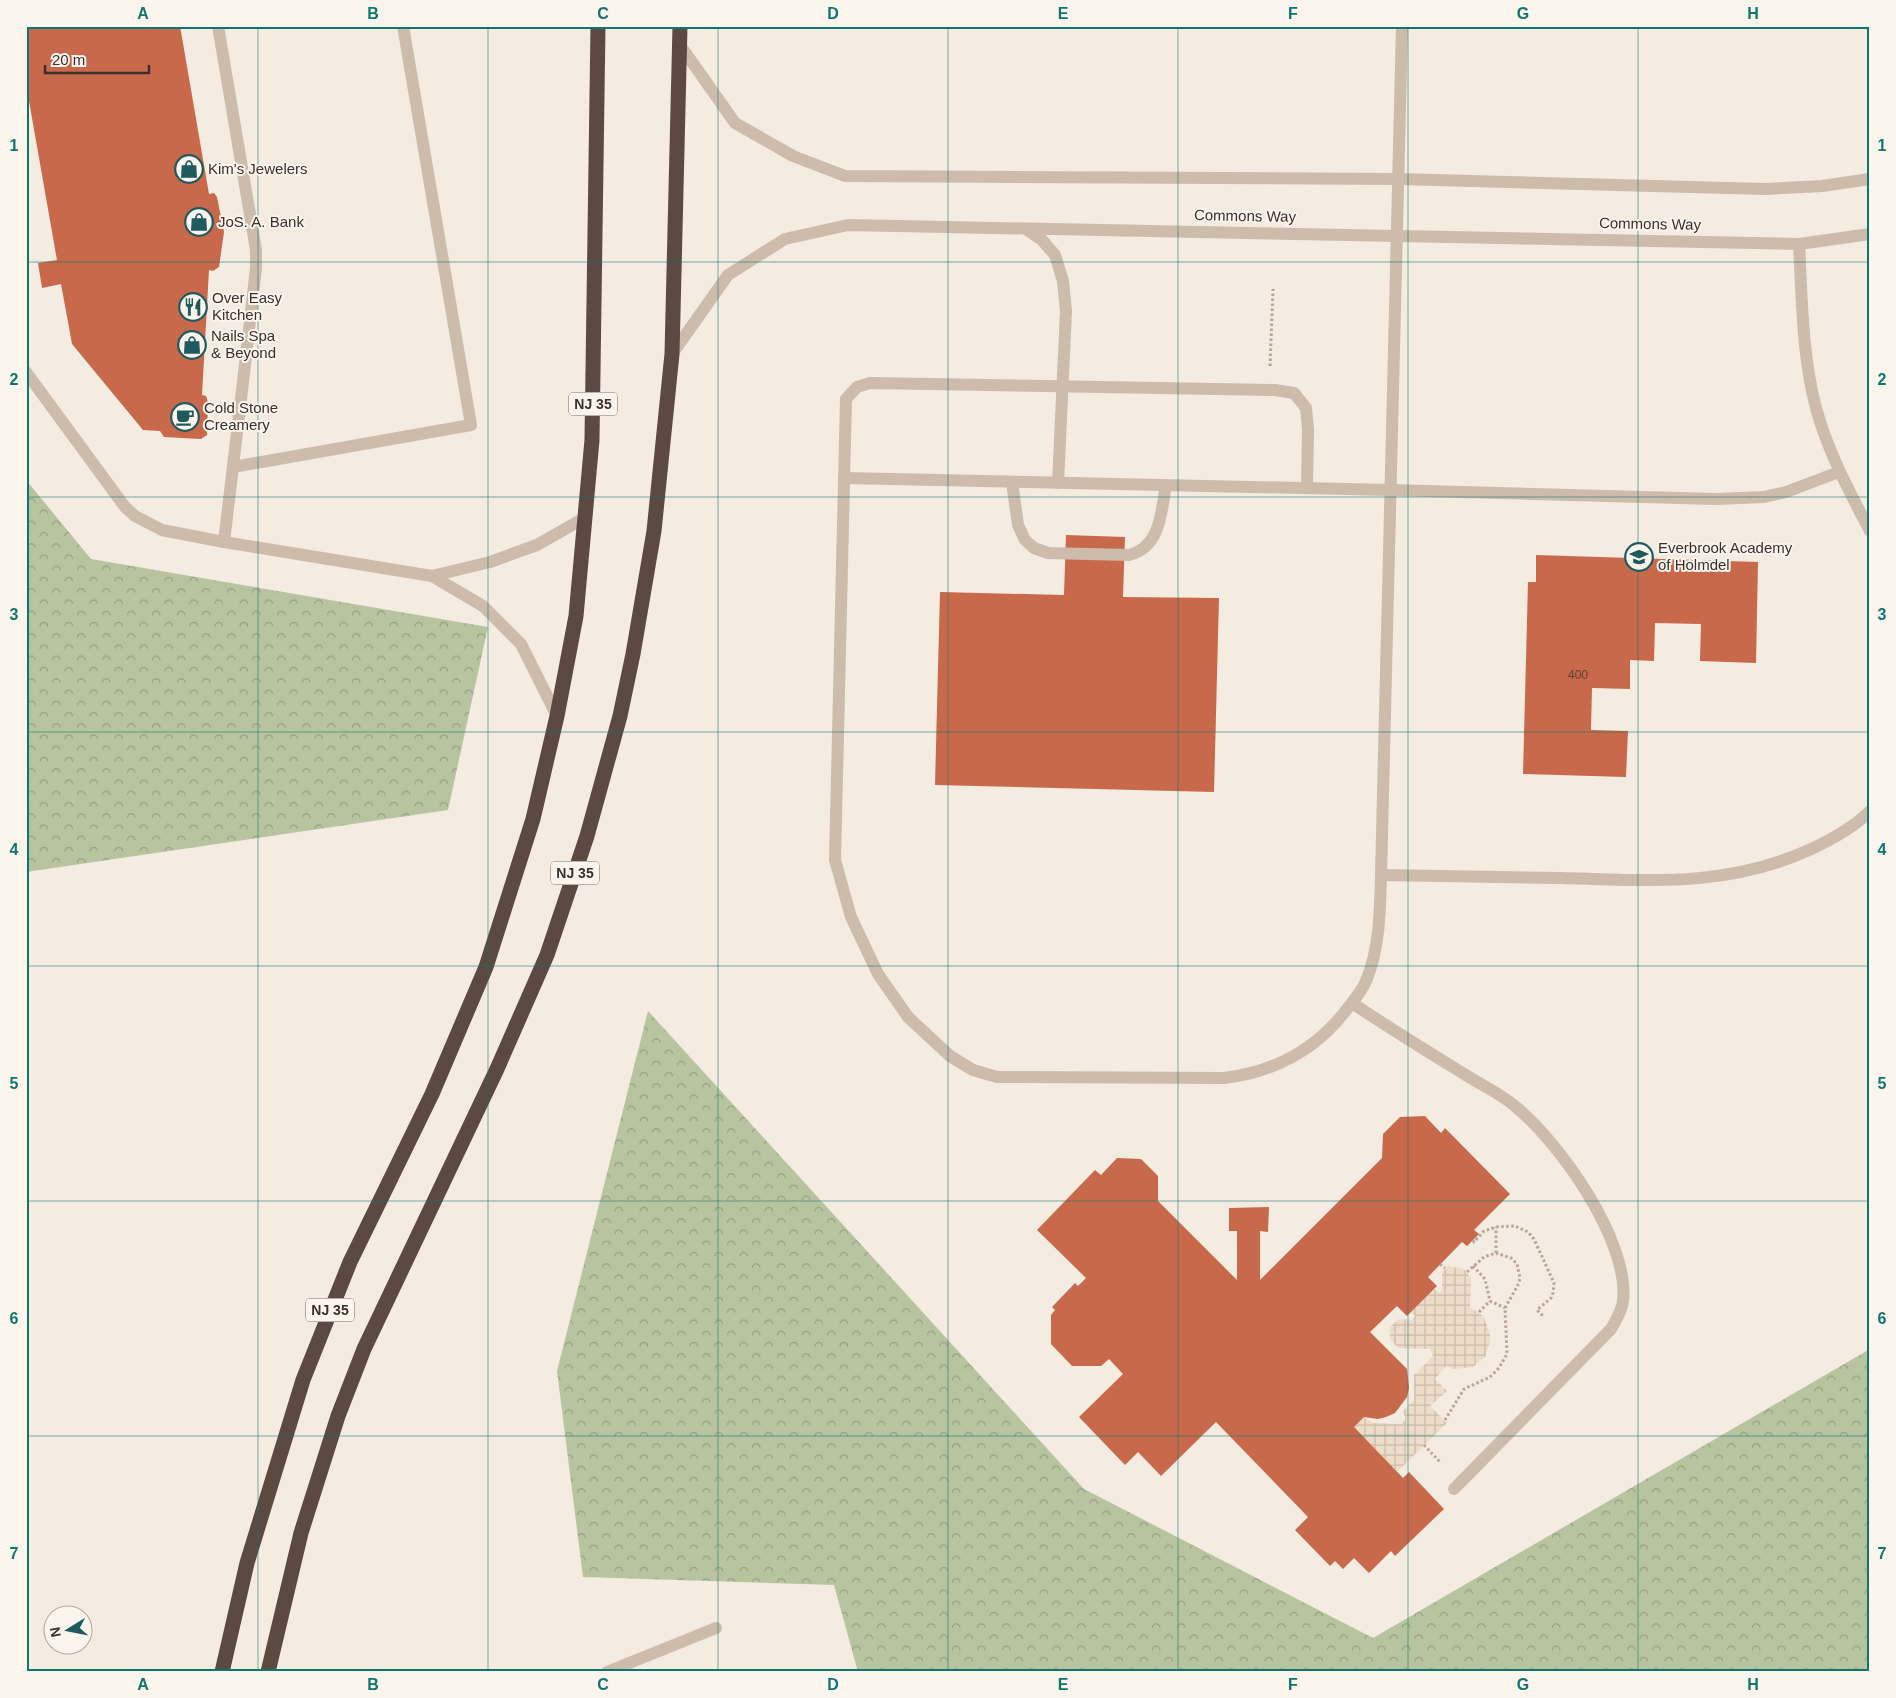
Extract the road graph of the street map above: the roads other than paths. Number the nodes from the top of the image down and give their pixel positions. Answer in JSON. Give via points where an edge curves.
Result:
{"nodes":[{"id":1,"x":218,"y":26,"type":"edge"},
{"id":2,"x":403,"y":26,"type":"edge"},
{"id":3,"x":598,"y":26,"type":"edge"},
{"id":4,"x":680,"y":26,"type":"edge"},
{"id":5,"x":1402,"y":26,"type":"edge"},
{"id":6,"x":680,"y":45,"type":"junction"},
{"id":7,"x":1870,"y":179,"type":"edge"},
{"id":8,"x":1399,"y":180,"type":"junction"},
{"id":9,"x":1026,"y":229,"type":"junction"},
{"id":10,"x":1870,"y":234,"type":"edge"},
{"id":11,"x":1398,"y":235,"type":"junction"},
{"id":12,"x":1800,"y":244,"type":"junction"},
{"id":13,"x":672,"y":354,"type":"junction"},
{"id":14,"x":26,"y":372,"type":"edge"},
{"id":15,"x":1062,"y":388,"type":"junction"},
{"id":16,"x":233,"y":467,"type":"junction"},
{"id":17,"x":1839,"y":472,"type":"junction"},
{"id":18,"x":844,"y":478,"type":"junction"},
{"id":19,"x":1012,"y":482,"type":"junction"},
{"id":20,"x":1058,"y":483,"type":"junction"},
{"id":21,"x":1166,"y":485,"type":"junction"},
{"id":22,"x":1307,"y":488,"type":"junction"},
{"id":23,"x":1391,"y":490,"type":"junction"},
{"id":24,"x":586,"y":518,"type":"junction"},
{"id":25,"x":1870,"y":531,"type":"edge"},
{"id":26,"x":224,"y":542,"type":"junction"},
{"id":27,"x":432,"y":576,"type":"junction"},
{"id":28,"x":557,"y":716,"type":"junction"},
{"id":29,"x":1870,"y":811,"type":"edge"},
{"id":30,"x":1381,"y":875,"type":"junction"},
{"id":31,"x":1352,"y":1003,"type":"junction"},
{"id":32,"x":1454,"y":1489,"type":"dead end"},
{"id":33,"x":716,"y":1628,"type":"dead end"},
{"id":34,"x":222,"y":1672,"type":"edge"},
{"id":35,"x":268,"y":1672,"type":"edge"},
{"id":36,"x":607,"y":1672,"type":"edge"}],
"edges":[{"from":1,"to":16,"type":"street","via":[[256,250]]},
{"from":2,"to":16,"type":"street","via":[[471,425]]},
{"from":3,"to":24,"type":"highway","number":"NJ 35","via":[[592,440]]},
{"from":4,"to":6,"type":"highway","number":"NJ 35"},
{"from":5,"to":8,"type":"street"},
{"from":6,"to":8,"type":"street","via":[[735,123],[793,156],[844,176]]},
{"from":6,"to":13,"type":"highway","number":"NJ 35"},
{"from":7,"to":8,"type":"street","via":[[1765,189]]},
{"from":8,"to":11,"type":"street"},
{"from":9,"to":11,"type":"street","name":"Commons Way"},
{"from":9,"to":13,"type":"street","name":"Commons Way","via":[[848,225],[785,239],[728,275]]},
{"from":9,"to":15,"type":"street","via":[[1055,255],[1063,281],[1066,311]]},
{"from":10,"to":12,"type":"street","name":"Commons Way"},
{"from":11,"to":12,"type":"street","name":"Commons Way"},
{"from":11,"to":23,"type":"street"},
{"from":12,"to":17,"type":"street","via":[[1809,373],[1816,408]]},
{"from":13,"to":35,"type":"highway","number":"NJ 35","via":[[654,531],[633,654],[620,716],[587,836],[547,955],[505,1052],[364,1349],[338,1416],[301,1533]]},
{"from":14,"to":26,"type":"street","via":[[125,507],[135,516],[162,530]]},
{"from":15,"to":18,"type":"street","via":[[870,383],[857,387],[846,399]]},
{"from":15,"to":20,"type":"street"},
{"from":15,"to":22,"type":"street","via":[[1275,390],[1294,393],[1306,408]]},
{"from":16,"to":26,"type":"street"},
{"from":17,"to":23,"type":"street","via":[[1786,492],[1741,499]]},
{"from":17,"to":25,"type":"street"},
{"from":18,"to":19,"type":"street"},
{"from":18,"to":31,"type":"street","via":[[835,860],[855,925],[878,974],[908,1017],[950,1056],[973,1070],[997,1077],[1224,1078],[1264,1070],[1300,1053],[1322,1037]]},
{"from":19,"to":20,"type":"street"},
{"from":19,"to":21,"type":"street","via":[[1018,524],[1025,540],[1034,548],[1048,553],[1129,555],[1148,546],[1154,537]]},
{"from":20,"to":21,"type":"street"},
{"from":21,"to":22,"type":"street"},
{"from":22,"to":23,"type":"street"},
{"from":23,"to":30,"type":"street"},
{"from":24,"to":27,"type":"street","via":[[537,545],[490,562]]},
{"from":24,"to":28,"type":"highway","number":"NJ 35","via":[[576,616]]},
{"from":26,"to":27,"type":"street"},
{"from":27,"to":28,"type":"street","via":[[483,606],[521,644]]},
{"from":28,"to":34,"type":"highway","number":"NJ 35","via":[[533,819],[486,967],[432,1094],[350,1262],[303,1380],[247,1563]]},
{"from":29,"to":30,"type":"street","via":[[1842,832],[1804,852],[1774,864],[1706,879]]},
{"from":30,"to":31,"type":"street","via":[[1380,915],[1373,960],[1366,981]]},
{"from":31,"to":32,"type":"street","via":[[1515,1106],[1572,1171],[1608,1233],[1620,1264],[1623,1302],[1611,1329]]},
{"from":33,"to":36,"type":"street"}]}
